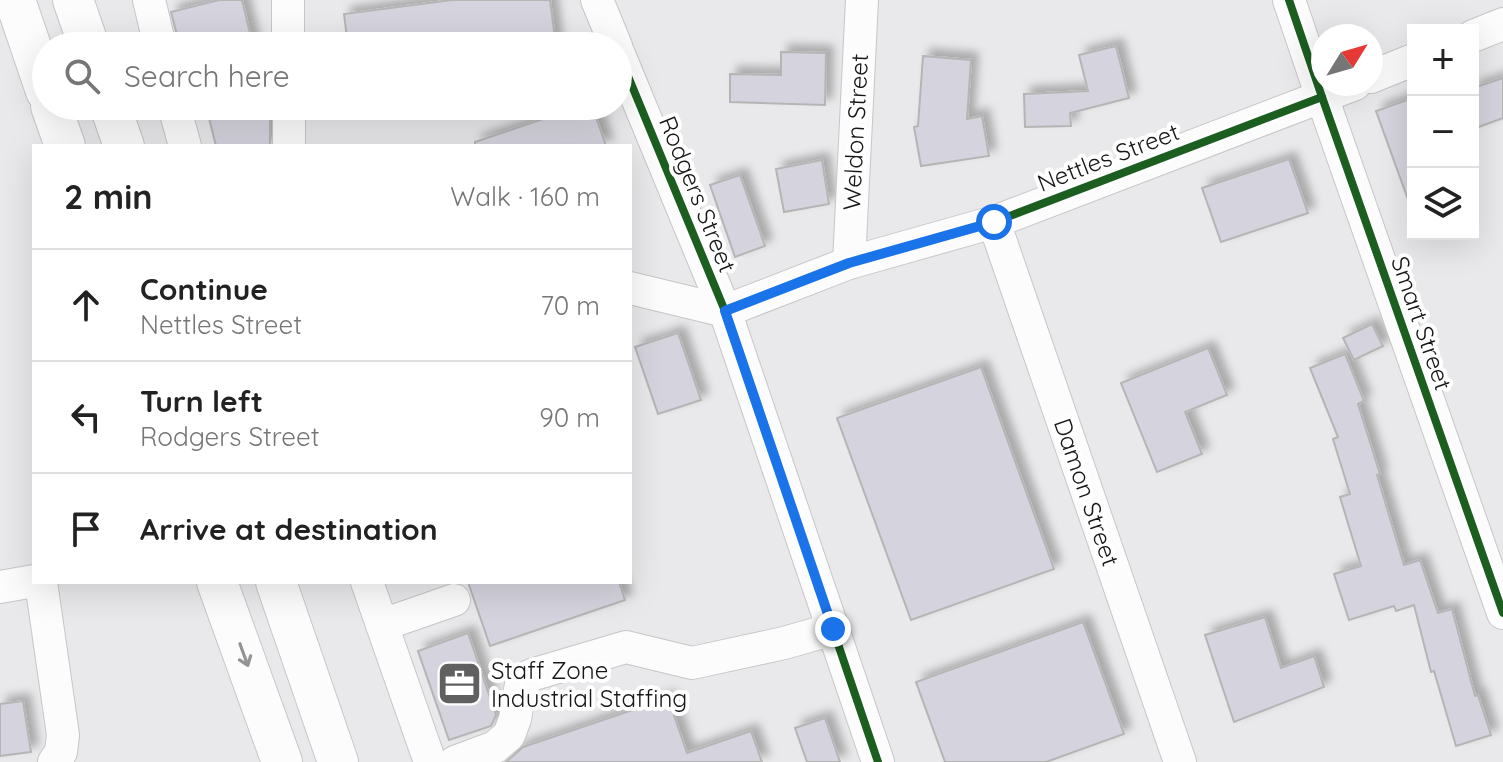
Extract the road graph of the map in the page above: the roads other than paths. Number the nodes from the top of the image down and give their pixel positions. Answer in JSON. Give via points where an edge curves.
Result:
{"nodes":[{"id":1,"x":73,"y":0,"type":"edge"},
{"id":2,"x":149,"y":0,"type":"edge"},
{"id":3,"x":288,"y":0,"type":"edge"},
{"id":4,"x":597,"y":0,"type":"edge"},
{"id":5,"x":862,"y":0,"type":"edge"},
{"id":6,"x":1289,"y":0,"type":"edge"},
{"id":7,"x":11,"y":9,"type":"edge"},
{"id":8,"x":1503,"y":24,"type":"edge"},
{"id":9,"x":84,"y":32,"type":"edge"},
{"id":10,"x":157,"y":32,"type":"edge"},
{"id":11,"x":288,"y":32,"type":"edge"},
{"id":12,"x":610,"y":32,"type":"edge"},
{"id":13,"x":1479,"y":34,"type":"edge"},
{"id":14,"x":32,"y":58,"type":"edge"},
{"id":15,"x":1407,"y":62,"type":"edge"},
{"id":16,"x":1383,"y":72,"type":"edge"},
{"id":17,"x":632,"y":86,"type":"edge"},
{"id":18,"x":1322,"y":97,"type":"junction"},
{"id":19,"x":56,"y":120,"type":"edge"},
{"id":20,"x":178,"y":120,"type":"edge"},
{"id":21,"x":289,"y":120,"type":"edge"},
{"id":22,"x":64,"y":144,"type":"edge"},
{"id":23,"x":184,"y":144,"type":"edge"},
{"id":24,"x":289,"y":144,"type":"edge"},
{"id":25,"x":994,"y":222,"type":"junction"},
{"id":26,"x":849,"y":263,"type":"junction"},
{"id":27,"x":632,"y":288,"type":"edge"},
{"id":28,"x":725,"y":311,"type":"junction"},
{"id":29,"x":32,"y":581,"type":"edge"},
{"id":30,"x":41,"y":584,"type":"edge"},
{"id":31,"x":218,"y":584,"type":"edge"},
{"id":32,"x":277,"y":584,"type":"edge"},
{"id":33,"x":368,"y":584,"type":"edge"},
{"id":34,"x":0,"y":587,"type":"edge"},
{"id":35,"x":454,"y":600,"type":"dead end"},
{"id":36,"x":1503,"y":613,"type":"edge"},
{"id":37,"x":382,"y":625,"type":"junction"},
{"id":38,"x":833,"y":629,"type":"junction"},
{"id":39,"x":54,"y":762,"type":"edge"},
{"id":40,"x":282,"y":762,"type":"edge"},
{"id":41,"x":338,"y":762,"type":"edge"},
{"id":42,"x":430,"y":762,"type":"edge"},
{"id":43,"x":455,"y":762,"type":"edge"},
{"id":44,"x":878,"y":762,"type":"edge"},
{"id":45,"x":1180,"y":762,"type":"edge"}],
"edges":[{"from":1,"to":9,"type":"main road"},
{"from":2,"to":10,"type":"street"},
{"from":3,"to":11,"type":"street"},
{"from":4,"to":12,"type":"street"},
{"from":5,"to":26,"type":"street","name":"Weldon Street"},
{"from":6,"to":18,"type":"street","name":"Smart Street"},
{"from":7,"to":14,"type":"main road"},
{"from":8,"to":13,"type":"street"},
{"from":15,"to":16,"type":"street"},
{"from":17,"to":28,"type":"street","name":"Rodgers Street"},
{"from":18,"to":25,"type":"street","name":"Nettles Street"},
{"from":18,"to":36,"type":"street","name":"Smart Street"},
{"from":19,"to":22,"type":"main road"},
{"from":20,"to":23,"type":"street"},
{"from":21,"to":24,"type":"street"},
{"from":25,"to":26,"type":"street","name":"Nettles Street"},
{"from":25,"to":45,"type":"street","name":"Damon Street"},
{"from":26,"to":28,"type":"street","name":"Nettles Street"},
{"from":27,"to":28,"type":"street"},
{"from":28,"to":38,"type":"street","name":"Rodgers Street"},
{"from":29,"to":34,"type":"street"},
{"from":30,"to":39,"type":"street","via":[[63,735]]},
{"from":31,"to":40,"type":"main road","one_way":true},
{"from":32,"to":41,"type":"main road"},
{"from":33,"to":37,"type":"street"},
{"from":35,"to":37,"type":"street"},
{"from":37,"to":42,"type":"street"},
{"from":38,"to":43,"type":"street","via":[[692,663],[626,647],[531,675],[521,684],[509,735],[495,747]]},
{"from":38,"to":44,"type":"street","name":"Rodgers Street"}]}
